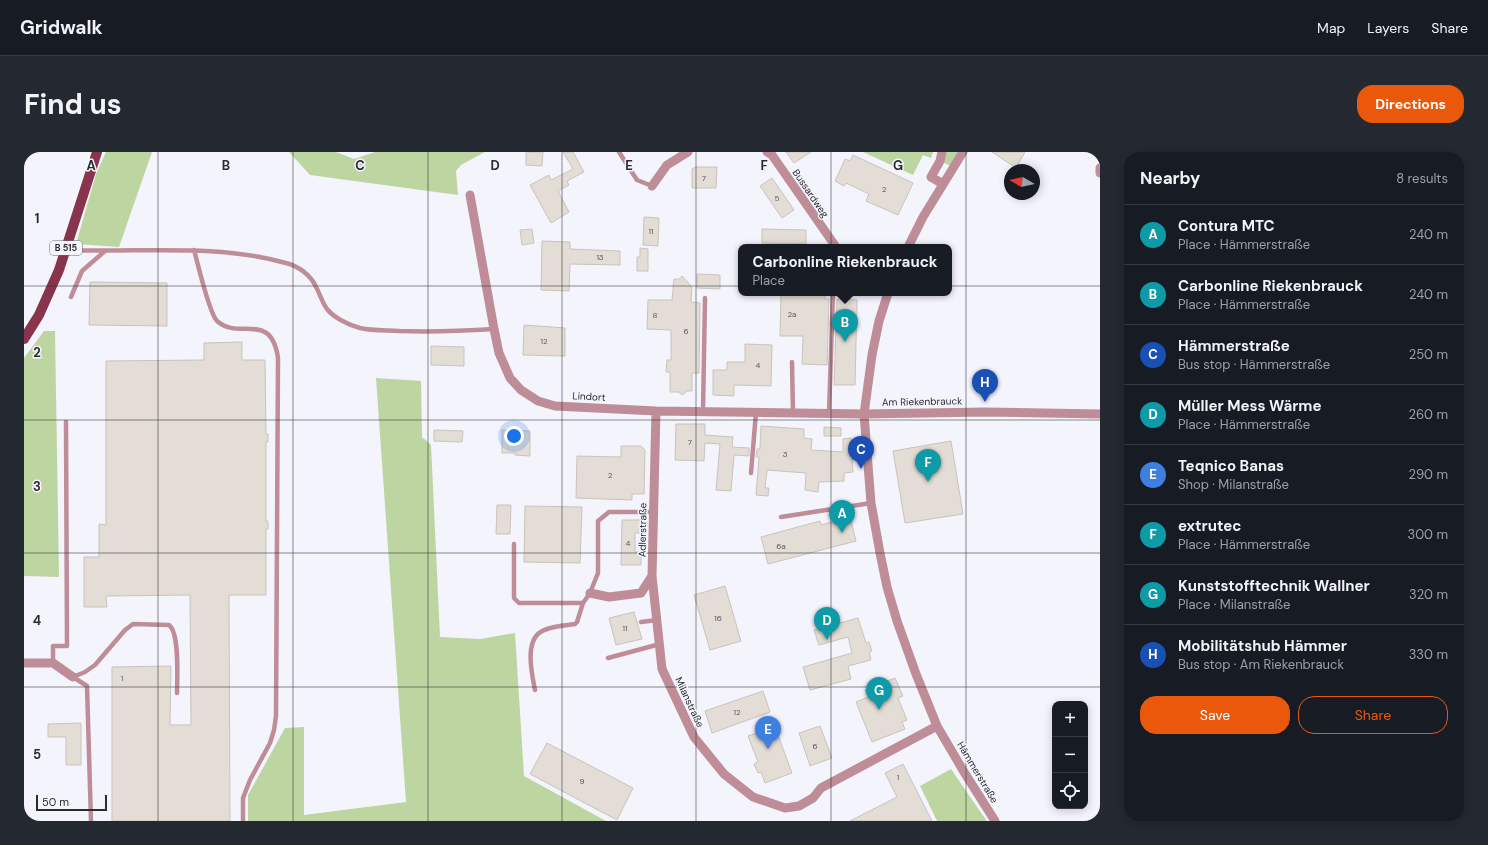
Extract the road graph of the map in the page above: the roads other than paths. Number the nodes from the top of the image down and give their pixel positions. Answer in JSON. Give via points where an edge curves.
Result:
{"nodes":[{"id":1,"x":96,"y":152,"type":"edge"},
{"id":2,"x":619,"y":152,"type":"edge"},
{"id":3,"x":688,"y":152,"type":"edge"},
{"id":4,"x":767,"y":152,"type":"edge"},
{"id":5,"x":942,"y":152,"type":"edge"},
{"id":6,"x":963,"y":152,"type":"edge"},
{"id":7,"x":1100,"y":168,"type":"edge"},
{"id":8,"x":1100,"y":173,"type":"edge"},
{"id":9,"x":943,"y":184,"type":"junction"},
{"id":10,"x":652,"y":186,"type":"joint"},
{"id":11,"x":470,"y":195,"type":"dead end"},
{"id":12,"x":834,"y":244,"type":"edge"},
{"id":13,"x":910,"y":244,"type":"edge"},
{"id":14,"x":65,"y":250,"type":"junction"},
{"id":15,"x":194,"y":250,"type":"junction"},
{"id":16,"x":105,"y":251,"type":"junction"},
{"id":17,"x":833,"y":296,"type":"edge"},
{"id":18,"x":886,"y":296,"type":"edge"},
{"id":19,"x":71,"y":297,"type":"dead end"},
{"id":20,"x":705,"y":298,"type":"dead end"},
{"id":21,"x":494,"y":329,"type":"junction"},
{"id":22,"x":24,"y":339,"type":"edge"},
{"id":23,"x":792,"y":362,"type":"dead end"},
{"id":24,"x":656,"y":411,"type":"junction"},
{"id":25,"x":703,"y":411,"type":"junction"},
{"id":26,"x":756,"y":412,"type":"junction"},
{"id":27,"x":793,"y":413,"type":"junction"},
{"id":28,"x":828,"y":413,"type":"junction"},
{"id":29,"x":864,"y":414,"type":"junction"},
{"id":30,"x":1100,"y":414,"type":"edge"},
{"id":31,"x":66,"y":422,"type":"dead end"},
{"id":32,"x":751,"y":473,"type":"dead end"},
{"id":33,"x":870,"y":503,"type":"junction"},
{"id":34,"x":654,"y":512,"type":"junction"},
{"id":35,"x":781,"y":517,"type":"dead end"},
{"id":36,"x":514,"y":544,"type":"dead end"},
{"id":37,"x":652,"y":576,"type":"junction"},
{"id":38,"x":590,"y":593,"type":"junction"},
{"id":39,"x":583,"y":603,"type":"junction"},
{"id":40,"x":657,"y":620,"type":"junction"},
{"id":41,"x":642,"y":622,"type":"dead end"},
{"id":42,"x":660,"y":644,"type":"junction"},
{"id":43,"x":608,"y":658,"type":"dead end"},
{"id":44,"x":24,"y":663,"type":"edge"},
{"id":45,"x":53,"y":663,"type":"junction"},
{"id":46,"x":73,"y":677,"type":"junction"},
{"id":47,"x":534,"y":690,"type":"dead end"},
{"id":48,"x":177,"y":693,"type":"dead end"},
{"id":49,"x":937,"y":726,"type":"junction"},
{"id":50,"x":91,"y":821,"type":"edge"},
{"id":51,"x":243,"y":821,"type":"edge"},
{"id":52,"x":996,"y":821,"type":"edge"}],
"edges":[{"from":1,"to":14,"type":"main road","number":"B 515"},
{"from":2,"to":10,"type":"lane","via":[[637,180]]},
{"from":3,"to":10,"type":"street","via":[[667,165]]},
{"from":4,"to":12,"type":"street","name":"Bussardweg","via":[[772,155]]},
{"from":5,"to":9,"type":"street","via":[[931,177]]},
{"from":6,"to":9,"type":"street"},
{"from":7,"to":8,"type":"street"},
{"from":9,"to":13,"type":"street"},
{"from":11,"to":21,"type":"street","name":"Lindort"},
{"from":14,"to":16,"type":"lane"},
{"from":14,"to":22,"type":"main road","number":"B 515","via":[[39,315]]},
{"from":15,"to":16,"type":"lane"},
{"from":15,"to":21,"type":"lane","via":[[246,255],[288,263],[301,269],[316,286],[327,309],[343,321],[359,327],[371,330],[434,332]]},
{"from":15,"to":51,"type":"lane","via":[[209,303],[217,320],[234,328],[264,331],[276,344],[278,358],[276,716],[270,743],[243,798]]},
{"from":16,"to":19,"type":"lane","via":[[82,271]]},
{"from":17,"to":28,"type":"lane"},
{"from":18,"to":29,"type":"street","name":"Hämmerstraße","via":[[872,355]]},
{"from":20,"to":25,"type":"lane"},
{"from":21,"to":24,"type":"street","name":"Lindort","via":[[499,353],[510,378],[521,390],[538,401],[555,406]]},
{"from":23,"to":27,"type":"lane"},
{"from":24,"to":25,"type":"street","name":"Lindort"},
{"from":24,"to":34,"type":"street","name":"Adlerstraße"},
{"from":25,"to":26,"type":"street","name":"Lindort"},
{"from":26,"to":27,"type":"street","name":"Lindort"},
{"from":26,"to":32,"type":"lane"},
{"from":27,"to":28,"type":"street","name":"Lindort"},
{"from":28,"to":29,"type":"street","name":"Lindort"},
{"from":29,"to":30,"type":"street","name":"Am Riekenbrauck"},
{"from":29,"to":33,"type":"street","name":"Hämmerstraße"},
{"from":31,"to":45,"type":"lane","via":[[67,646],[53,646]]},
{"from":33,"to":35,"type":"lane"},
{"from":33,"to":49,"type":"street","name":"Hämmerstraße","via":[[887,587],[897,622]]},
{"from":34,"to":37,"type":"street","name":"Adlerstraße"},
{"from":34,"to":38,"type":"lane","via":[[609,512],[598,522],[598,573]]},
{"from":36,"to":39,"type":"lane","via":[[514,598],[519,603]]},
{"from":37,"to":38,"type":"street","via":[[641,593],[609,597]]},
{"from":37,"to":40,"type":"street","name":"Milanstraße"},
{"from":38,"to":39,"type":"lane"},
{"from":39,"to":47,"type":"lane","via":[[575,624],[548,629],[535,638],[530,658]]},
{"from":40,"to":41,"type":"lane"},
{"from":40,"to":42,"type":"street","name":"Milanstraße"},
{"from":42,"to":43,"type":"lane"},
{"from":42,"to":49,"type":"street","name":"Milanstraße","via":[[662,669],[694,737],[724,774],[753,797],[785,808],[799,806],[813,798],[821,788]]},
{"from":44,"to":45,"type":"street"},
{"from":45,"to":46,"type":"street"},
{"from":46,"to":48,"type":"lane","via":[[95,665],[133,624],[169,625],[173,628],[176,640]]},
{"from":46,"to":50,"type":"lane","via":[[87,686]]},
{"from":49,"to":52,"type":"street","name":"Hämmerstraße"}]}
